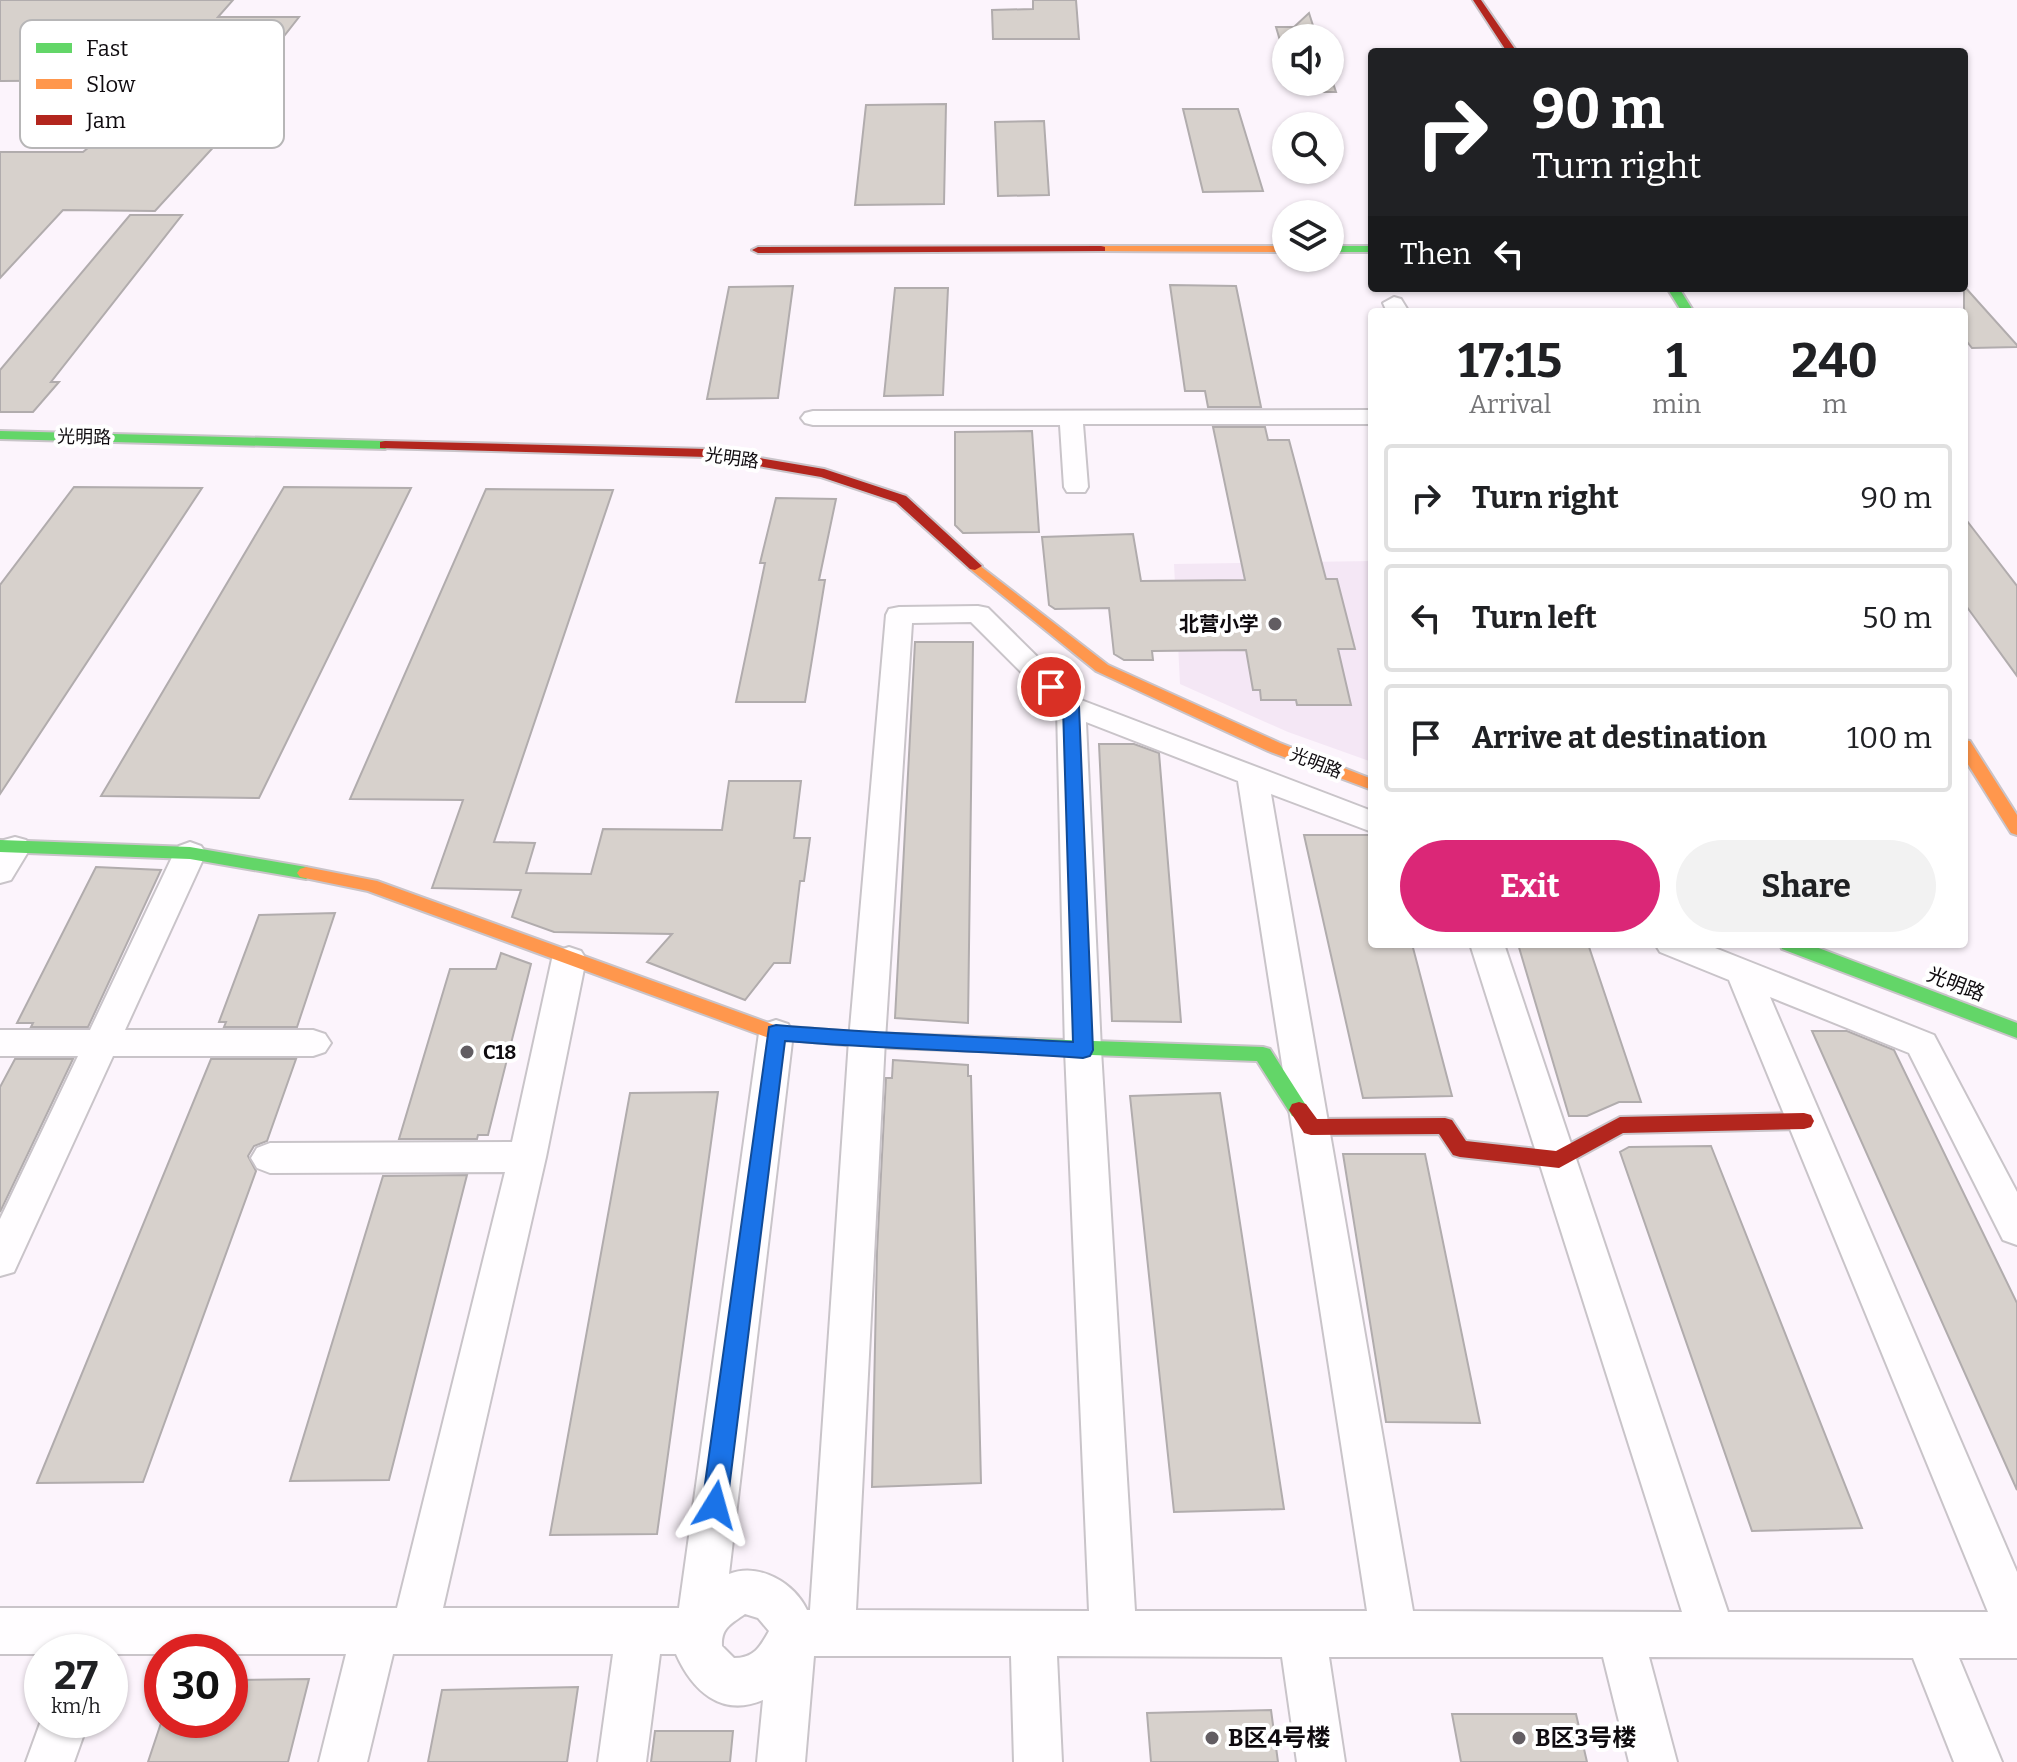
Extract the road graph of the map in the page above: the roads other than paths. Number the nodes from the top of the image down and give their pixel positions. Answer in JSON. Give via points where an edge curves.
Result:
{"nodes":[{"id":1,"x":1477,"y":0,"type":"edge"},
{"id":2,"x":1509,"y":48,"type":"edge"},
{"id":3,"x":1272,"y":249,"type":"edge"},
{"id":4,"x":1344,"y":249,"type":"edge"},
{"id":5,"x":1368,"y":249,"type":"edge"},
{"id":6,"x":758,"y":250,"type":"dead end"},
{"id":7,"x":1368,"y":417,"type":"edge"},
{"id":8,"x":813,"y":418,"type":"dead end"},
{"id":9,"x":1071,"y":418,"type":"junction"},
{"id":10,"x":0,"y":435,"type":"edge"},
{"id":11,"x":1076,"y":487,"type":"dead end"},
{"id":12,"x":1071,"y":706,"type":"junction"},
{"id":13,"x":1968,"y":751,"type":"edge"},
{"id":14,"x":1253,"y":778,"type":"junction"},
{"id":15,"x":1368,"y":783,"type":"edge"},
{"id":16,"x":1368,"y":821,"type":"edge"},
{"id":17,"x":2017,"y":829,"type":"edge"},
{"id":18,"x":190,"y":853,"type":"junction"},
{"id":19,"x":5,"y":855,"type":"edge"},
{"id":20,"x":1488,"y":948,"type":"edge"},
{"id":21,"x":1681,"y":948,"type":"edge"},
{"id":22,"x":1799,"y":948,"type":"edge"},
{"id":23,"x":569,"y":959,"type":"junction"},
{"id":24,"x":1743,"y":974,"type":"junction"},
{"id":25,"x":2017,"y":1031,"type":"edge"},
{"id":26,"x":776,"y":1033,"type":"junction"},
{"id":27,"x":867,"y":1040,"type":"junction"},
{"id":28,"x":0,"y":1043,"type":"edge"},
{"id":29,"x":101,"y":1043,"type":"junction"},
{"id":30,"x":313,"y":1043,"type":"dead end"},
{"id":31,"x":1083,"y":1050,"type":"junction"},
{"id":32,"x":1804,"y":1121,"type":"junction"},
{"id":33,"x":1311,"y":1127,"type":"junction"},
{"id":34,"x":527,"y":1157,"type":"junction"},
{"id":35,"x":270,"y":1158,"type":"dead end"},
{"id":36,"x":1559,"y":1160,"type":"junction"},
{"id":37,"x":2017,"y":1229,"type":"edge"},
{"id":38,"x":0,"y":1260,"type":"edge"},
{"id":39,"x":2017,"y":1626,"type":"edge"},
{"id":40,"x":640,"y":1630,"type":"junction"},
{"id":41,"x":0,"y":1631,"type":"edge"},
{"id":42,"x":699,"y":1631,"type":"junction"},
{"id":43,"x":394,"y":1632,"type":"junction"},
{"id":44,"x":813,"y":1633,"type":"junction"},
{"id":45,"x":1033,"y":1633,"type":"junction"},
{"id":46,"x":1113,"y":1633,"type":"junction"},
{"id":47,"x":25,"y":1634,"type":"edge"},
{"id":48,"x":1302,"y":1634,"type":"junction"},
{"id":49,"x":1394,"y":1634,"type":"junction"},
{"id":50,"x":1620,"y":1634,"type":"junction"},
{"id":51,"x":1712,"y":1634,"type":"junction"},
{"id":52,"x":1927,"y":1635,"type":"junction"},
{"id":53,"x":2017,"y":1635,"type":"edge"},
{"id":54,"x":128,"y":1641,"type":"edge"},
{"id":55,"x":59,"y":1738,"type":"edge"},
{"id":56,"x":50,"y":1762,"type":"edge"},
{"id":57,"x":343,"y":1762,"type":"edge"},
{"id":58,"x":622,"y":1762,"type":"edge"},
{"id":59,"x":781,"y":1762,"type":"edge"},
{"id":60,"x":1038,"y":1762,"type":"edge"},
{"id":61,"x":1321,"y":1762,"type":"edge"},
{"id":62,"x":1653,"y":1762,"type":"edge"},
{"id":63,"x":1978,"y":1762,"type":"edge"}],
"edges":[{"from":1,"to":2,"type":"street"},
{"from":3,"to":6,"type":"street"},
{"from":4,"to":5,"type":"street"},
{"from":7,"to":9,"type":"street"},
{"from":8,"to":9,"type":"street"},
{"from":9,"to":11,"type":"street"},
{"from":10,"to":15,"type":"street","name":"光明路","via":[[707,453],[824,473],[901,499],[1003,591],[1102,668]]},
{"from":12,"to":14,"type":"street"},
{"from":12,"to":27,"type":"street","via":[[978,614],[899,615]]},
{"from":12,"to":31,"type":"street"},
{"from":13,"to":17,"type":"street"},
{"from":14,"to":16,"type":"street"},
{"from":14,"to":33,"type":"street"},
{"from":18,"to":19,"type":"street"},
{"from":18,"to":23,"type":"street","via":[[371,885]]},
{"from":18,"to":29,"type":"street"},
{"from":20,"to":36,"type":"street"},
{"from":21,"to":24,"type":"street"},
{"from":22,"to":25,"type":"street","name":"光明路"},
{"from":23,"to":26,"type":"street"},
{"from":23,"to":34,"type":"street"},
{"from":24,"to":32,"type":"street"},
{"from":24,"to":37,"type":"street","via":[[1922,1044]]},
{"from":26,"to":27,"type":"street"},
{"from":26,"to":42,"type":"street"},
{"from":27,"to":31,"type":"street"},
{"from":27,"to":44,"type":"street"},
{"from":28,"to":29,"type":"street"},
{"from":29,"to":30,"type":"street"},
{"from":29,"to":38,"type":"street"},
{"from":31,"to":33,"type":"street","via":[[1263,1054]]},
{"from":31,"to":46,"type":"street"},
{"from":32,"to":36,"type":"street","via":[[1620,1125]]},
{"from":32,"to":39,"type":"street"},
{"from":33,"to":36,"type":"street","via":[[1445,1126],[1460,1149]]},
{"from":33,"to":49,"type":"street"},
{"from":34,"to":35,"type":"street"},
{"from":34,"to":43,"type":"street"},
{"from":36,"to":51,"type":"street"},
{"from":40,"to":42,"type":"street"},
{"from":40,"to":43,"type":"street"},
{"from":40,"to":58,"type":"street"},
{"from":41,"to":47,"type":"street"},
{"from":42,"to":44,"type":"street","via":[[708,1611],[723,1599],[749,1592],[774,1599]]},
{"from":42,"to":44,"type":"street","via":[[701,1659],[710,1672],[740,1683],[760,1679]]},
{"from":43,"to":54,"type":"street"},
{"from":43,"to":57,"type":"street"},
{"from":44,"to":45,"type":"street"},
{"from":44,"to":59,"type":"street"},
{"from":45,"to":46,"type":"street"},
{"from":45,"to":60,"type":"street"},
{"from":46,"to":48,"type":"street"},
{"from":48,"to":49,"type":"street"},
{"from":48,"to":61,"type":"street"},
{"from":49,"to":50,"type":"street"},
{"from":50,"to":51,"type":"street"},
{"from":50,"to":62,"type":"street"},
{"from":51,"to":52,"type":"street"},
{"from":52,"to":53,"type":"street"},
{"from":52,"to":63,"type":"street"},
{"from":55,"to":56,"type":"street"}]}
